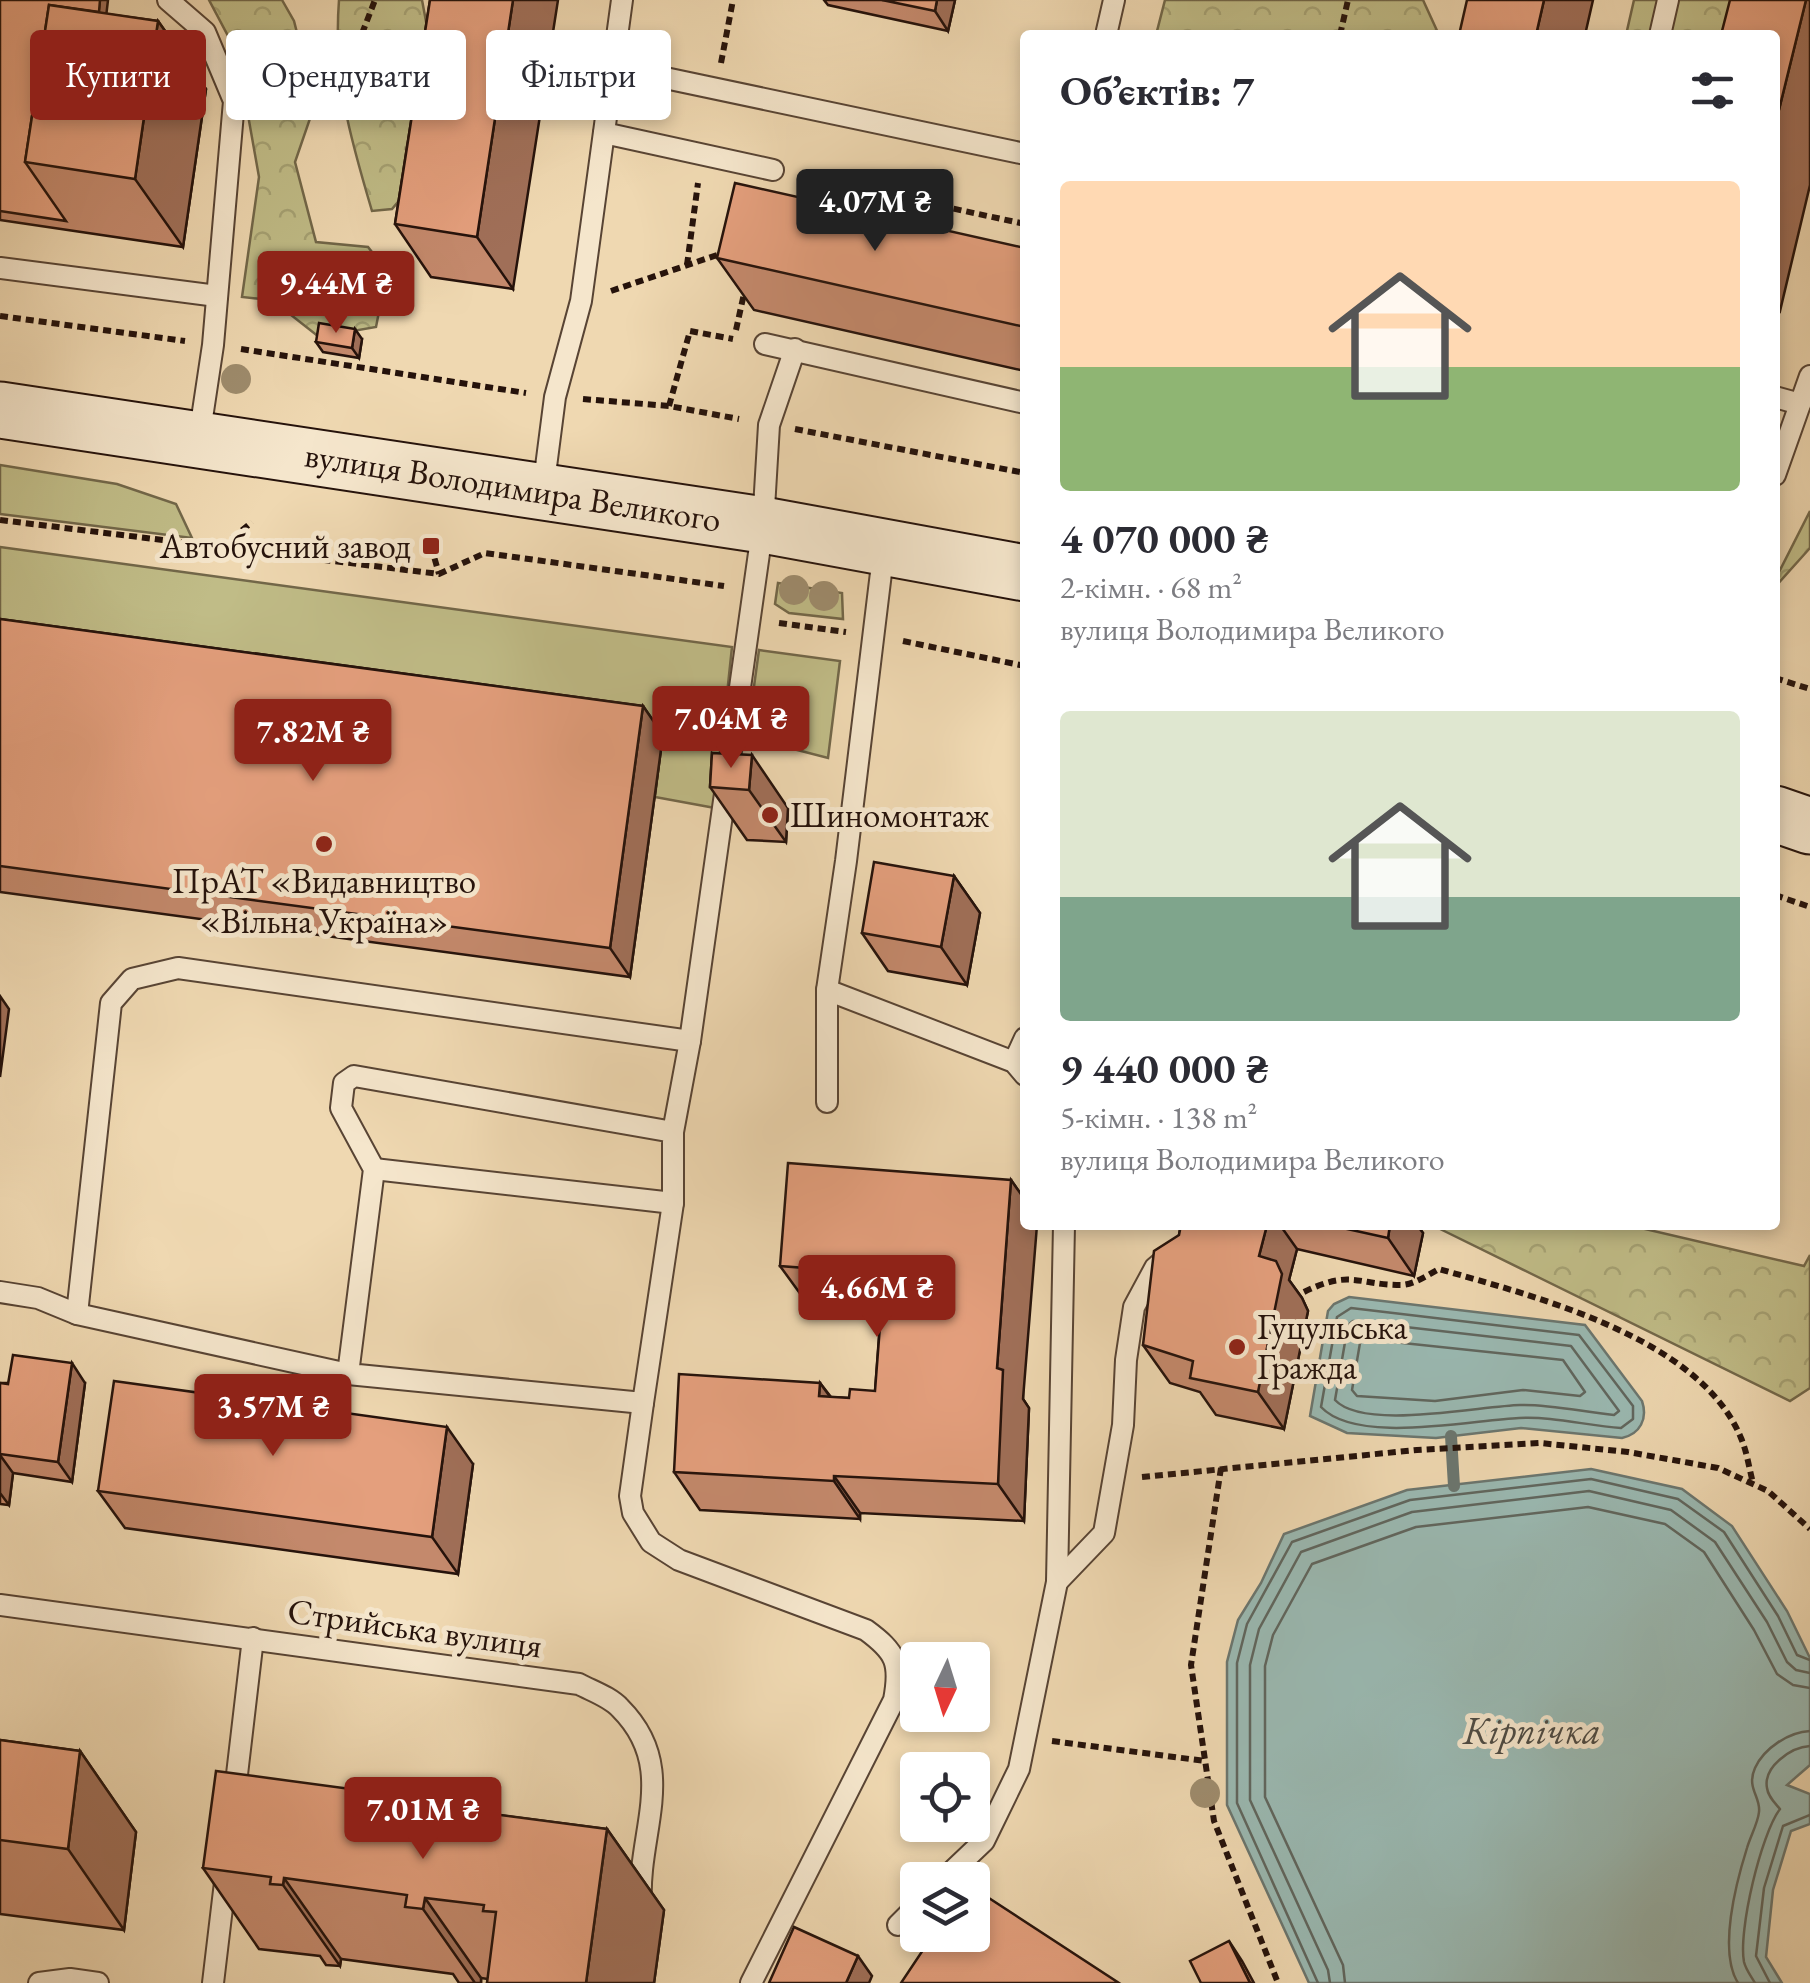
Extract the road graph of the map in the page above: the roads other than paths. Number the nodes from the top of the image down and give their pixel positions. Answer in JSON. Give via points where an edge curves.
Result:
{"nodes":[{"id":1,"x":168,"y":0,"type":"edge"},
{"id":2,"x":622,"y":0,"type":"edge"},
{"id":3,"x":1114,"y":0,"type":"edge"},
{"id":4,"x":1668,"y":0,"type":"edge"},
{"id":5,"x":618,"y":30,"type":"edge"},
{"id":6,"x":1107,"y":30,"type":"edge"},
{"id":7,"x":1661,"y":30,"type":"edge"},
{"id":8,"x":671,"y":79,"type":"edge"},
{"id":9,"x":606,"y":120,"type":"edge"},
{"id":10,"x":604,"y":133,"type":"junction"},
{"id":11,"x":1020,"y":153,"type":"edge"},
{"id":12,"x":773,"y":170,"type":"road end"},
{"id":13,"x":0,"y":268,"type":"edge"},
{"id":14,"x":217,"y":296,"type":"junction"},
{"id":15,"x":764,"y":344,"type":"road end"},
{"id":16,"x":795,"y":349,"type":"junction"},
{"id":17,"x":1810,"y":376,"type":"edge"},
{"id":18,"x":1780,"y":398,"type":"edge"},
{"id":19,"x":1020,"y":402,"type":"edge"},
{"id":20,"x":1800,"y":404,"type":"junction"},
{"id":21,"x":0,"y":410,"type":"edge"},
{"id":22,"x":199,"y":440,"type":"junction"},
{"id":23,"x":1780,"y":461,"type":"edge"},
{"id":24,"x":543,"y":490,"type":"junction"},
{"id":25,"x":763,"y":525,"type":"junction"},
{"id":26,"x":884,"y":546,"type":"junction"},
{"id":27,"x":1020,"y":572,"type":"edge"},
{"id":28,"x":827,"y":990,"type":"junction"},
{"id":29,"x":690,"y":1041,"type":"junction"},
{"id":30,"x":1020,"y":1068,"type":"edge"},
{"id":31,"x":828,"y":1102,"type":"dead end"},
{"id":32,"x":672,"y":1132,"type":"junction"},
{"id":33,"x":374,"y":1169,"type":"junction"},
{"id":34,"x":672,"y":1203,"type":"junction"},
{"id":35,"x":1064,"y":1230,"type":"edge"},
{"id":36,"x":1176,"y":1250,"type":"edge"},
{"id":37,"x":0,"y":1292,"type":"edge"},
{"id":38,"x":77,"y":1314,"type":"junction"},
{"id":39,"x":348,"y":1374,"type":"junction"},
{"id":40,"x":643,"y":1403,"type":"junction"},
{"id":41,"x":1057,"y":1582,"type":"junction"},
{"id":42,"x":0,"y":1605,"type":"edge"},
{"id":43,"x":253,"y":1638,"type":"junction"},
{"id":44,"x":961,"y":1862,"type":"edge"},
{"id":45,"x":642,"y":1929,"type":"dead end"},
{"id":46,"x":39,"y":1983,"type":"edge"},
{"id":47,"x":98,"y":1983,"type":"edge"},
{"id":48,"x":214,"y":1983,"type":"edge"},
{"id":49,"x":751,"y":1983,"type":"edge"}],
"edges":[{"from":1,"to":14,"type":"lane","via":[[205,32],[234,101]]},
{"from":2,"to":5,"type":"lane"},
{"from":3,"to":6,"type":"lane"},
{"from":4,"to":7,"type":"lane"},
{"from":8,"to":11,"type":"lane"},
{"from":9,"to":10,"type":"lane"},
{"from":10,"to":12,"type":"lane"},
{"from":10,"to":24,"type":"lane","via":[[581,301],[555,397]]},
{"from":13,"to":14,"type":"lane"},
{"from":14,"to":22,"type":"lane"},
{"from":15,"to":16,"type":"lane"},
{"from":16,"to":19,"type":"lane"},
{"from":16,"to":25,"type":"lane","via":[[769,424]]},
{"from":17,"to":20,"type":"lane"},
{"from":18,"to":20,"type":"lane"},
{"from":20,"to":23,"type":"lane"},
{"from":21,"to":22,"type":"main road","name":"вулиця Володимира Великого"},
{"from":22,"to":24,"type":"main road","name":"вулиця Володимира Великого"},
{"from":24,"to":25,"type":"main road","name":"вулиця Володимира Великого"},
{"from":25,"to":26,"type":"main road","name":"вулиця Володимира Великого"},
{"from":25,"to":29,"type":"lane"},
{"from":26,"to":27,"type":"main road","name":"вулиця Володимира Великого"},
{"from":26,"to":28,"type":"lane","via":[[852,862]]},
{"from":28,"to":30,"type":"lane"},
{"from":28,"to":31,"type":"lane"},
{"from":29,"to":32,"type":"lane"},
{"from":29,"to":38,"type":"lane","via":[[178,968],[132,979],[111,1002]]},
{"from":32,"to":33,"type":"lane","via":[[354,1076],[344,1083],[341,1108]]},
{"from":32,"to":34,"type":"lane"},
{"from":33,"to":34,"type":"lane"},
{"from":33,"to":39,"type":"lane"},
{"from":34,"to":40,"type":"lane"},
{"from":35,"to":41,"type":"lane"},
{"from":36,"to":41,"type":"lane","via":[[1155,1268],[1134,1308],[1104,1533]]},
{"from":37,"to":38,"type":"lane"},
{"from":38,"to":39,"type":"lane"},
{"from":39,"to":40,"type":"lane"},
{"from":40,"to":49,"type":"lane","via":[[630,1496],[651,1542],[679,1560],[866,1630],[889,1647],[899,1673],[894,1700]]},
{"from":41,"to":44,"type":"lane","via":[[1019,1770],[984,1840]]},
{"from":42,"to":43,"type":"lane","name":"Стрийська вулиця"},
{"from":43,"to":45,"type":"lane","name":"Стрийська вулиця","via":[[579,1684],[618,1705],[648,1744],[653,1786]]},
{"from":43,"to":48,"type":"lane"},
{"from":46,"to":47,"type":"lane"}]}
